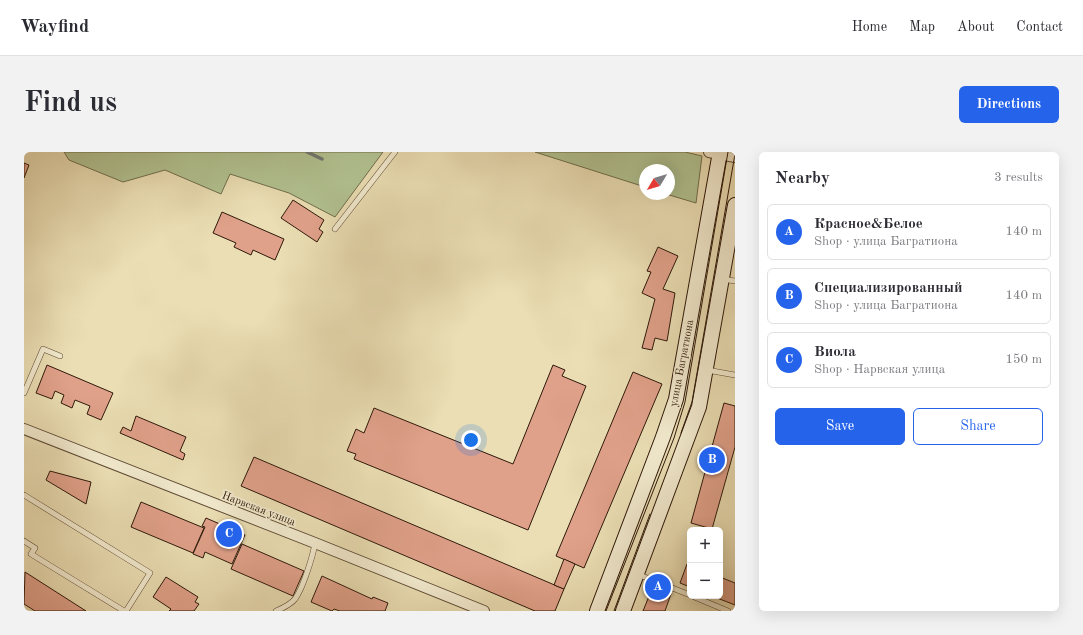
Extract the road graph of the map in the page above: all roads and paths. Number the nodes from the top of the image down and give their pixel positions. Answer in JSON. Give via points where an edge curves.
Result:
{"nodes":[{"id":1,"x":394,"y":152,"type":"edge"},
{"id":2,"x":716,"y":153,"type":"edge"},
{"id":3,"x":735,"y":157,"type":"edge"},
{"id":4,"x":735,"y":205,"type":"edge"},
{"id":5,"x":335,"y":229,"type":"dead end"},
{"id":6,"x":729,"y":280,"type":"edge"},
{"id":7,"x":60,"y":356,"type":"dead end"},
{"id":8,"x":706,"y":370,"type":"junction"},
{"id":9,"x":735,"y":375,"type":"edge"},
{"id":10,"x":24,"y":393,"type":"edge"},
{"id":11,"x":24,"y":429,"type":"edge"},
{"id":12,"x":24,"y":495,"type":"edge"},
{"id":13,"x":24,"y":541,"type":"edge"},
{"id":14,"x":315,"y":543,"type":"junction"},
{"id":15,"x":637,"y":574,"type":"junction"},
{"id":16,"x":687,"y":594,"type":"edge"},
{"id":17,"x":698,"y":599,"type":"edge"},
{"id":18,"x":125,"y":611,"type":"edge"},
{"id":19,"x":276,"y":611,"type":"edge"},
{"id":20,"x":484,"y":611,"type":"edge"},
{"id":21,"x":597,"y":611,"type":"edge"},
{"id":22,"x":623,"y":611,"type":"edge"},
{"id":23,"x":728,"y":611,"type":"edge"}],
"edges":[{"from":1,"to":5,"type":"lane"},
{"from":2,"to":3,"type":"street"},
{"from":2,"to":21,"type":"main road","name":"улица Багратиона","via":[[676,399]]},
{"from":4,"to":6,"type":"main road"},
{"from":6,"to":8,"type":"main road"},
{"from":7,"to":10,"type":"lane","via":[[43,349]]},
{"from":8,"to":9,"type":"lane"},
{"from":8,"to":15,"type":"main road","via":[[700,407]]},
{"from":11,"to":14,"type":"street","name":"Нарвская улица"},
{"from":12,"to":18,"type":"lane","via":[[150,573]]},
{"from":13,"to":18,"type":"lane","via":[[35,548],[31,554]]},
{"from":14,"to":19,"type":"lane","via":[[314,555],[295,598]]},
{"from":14,"to":20,"type":"street","name":"Нарвская улица"},
{"from":15,"to":16,"type":"lane"},
{"from":15,"to":22,"type":"main road"},
{"from":17,"to":23,"type":"lane"}]}
